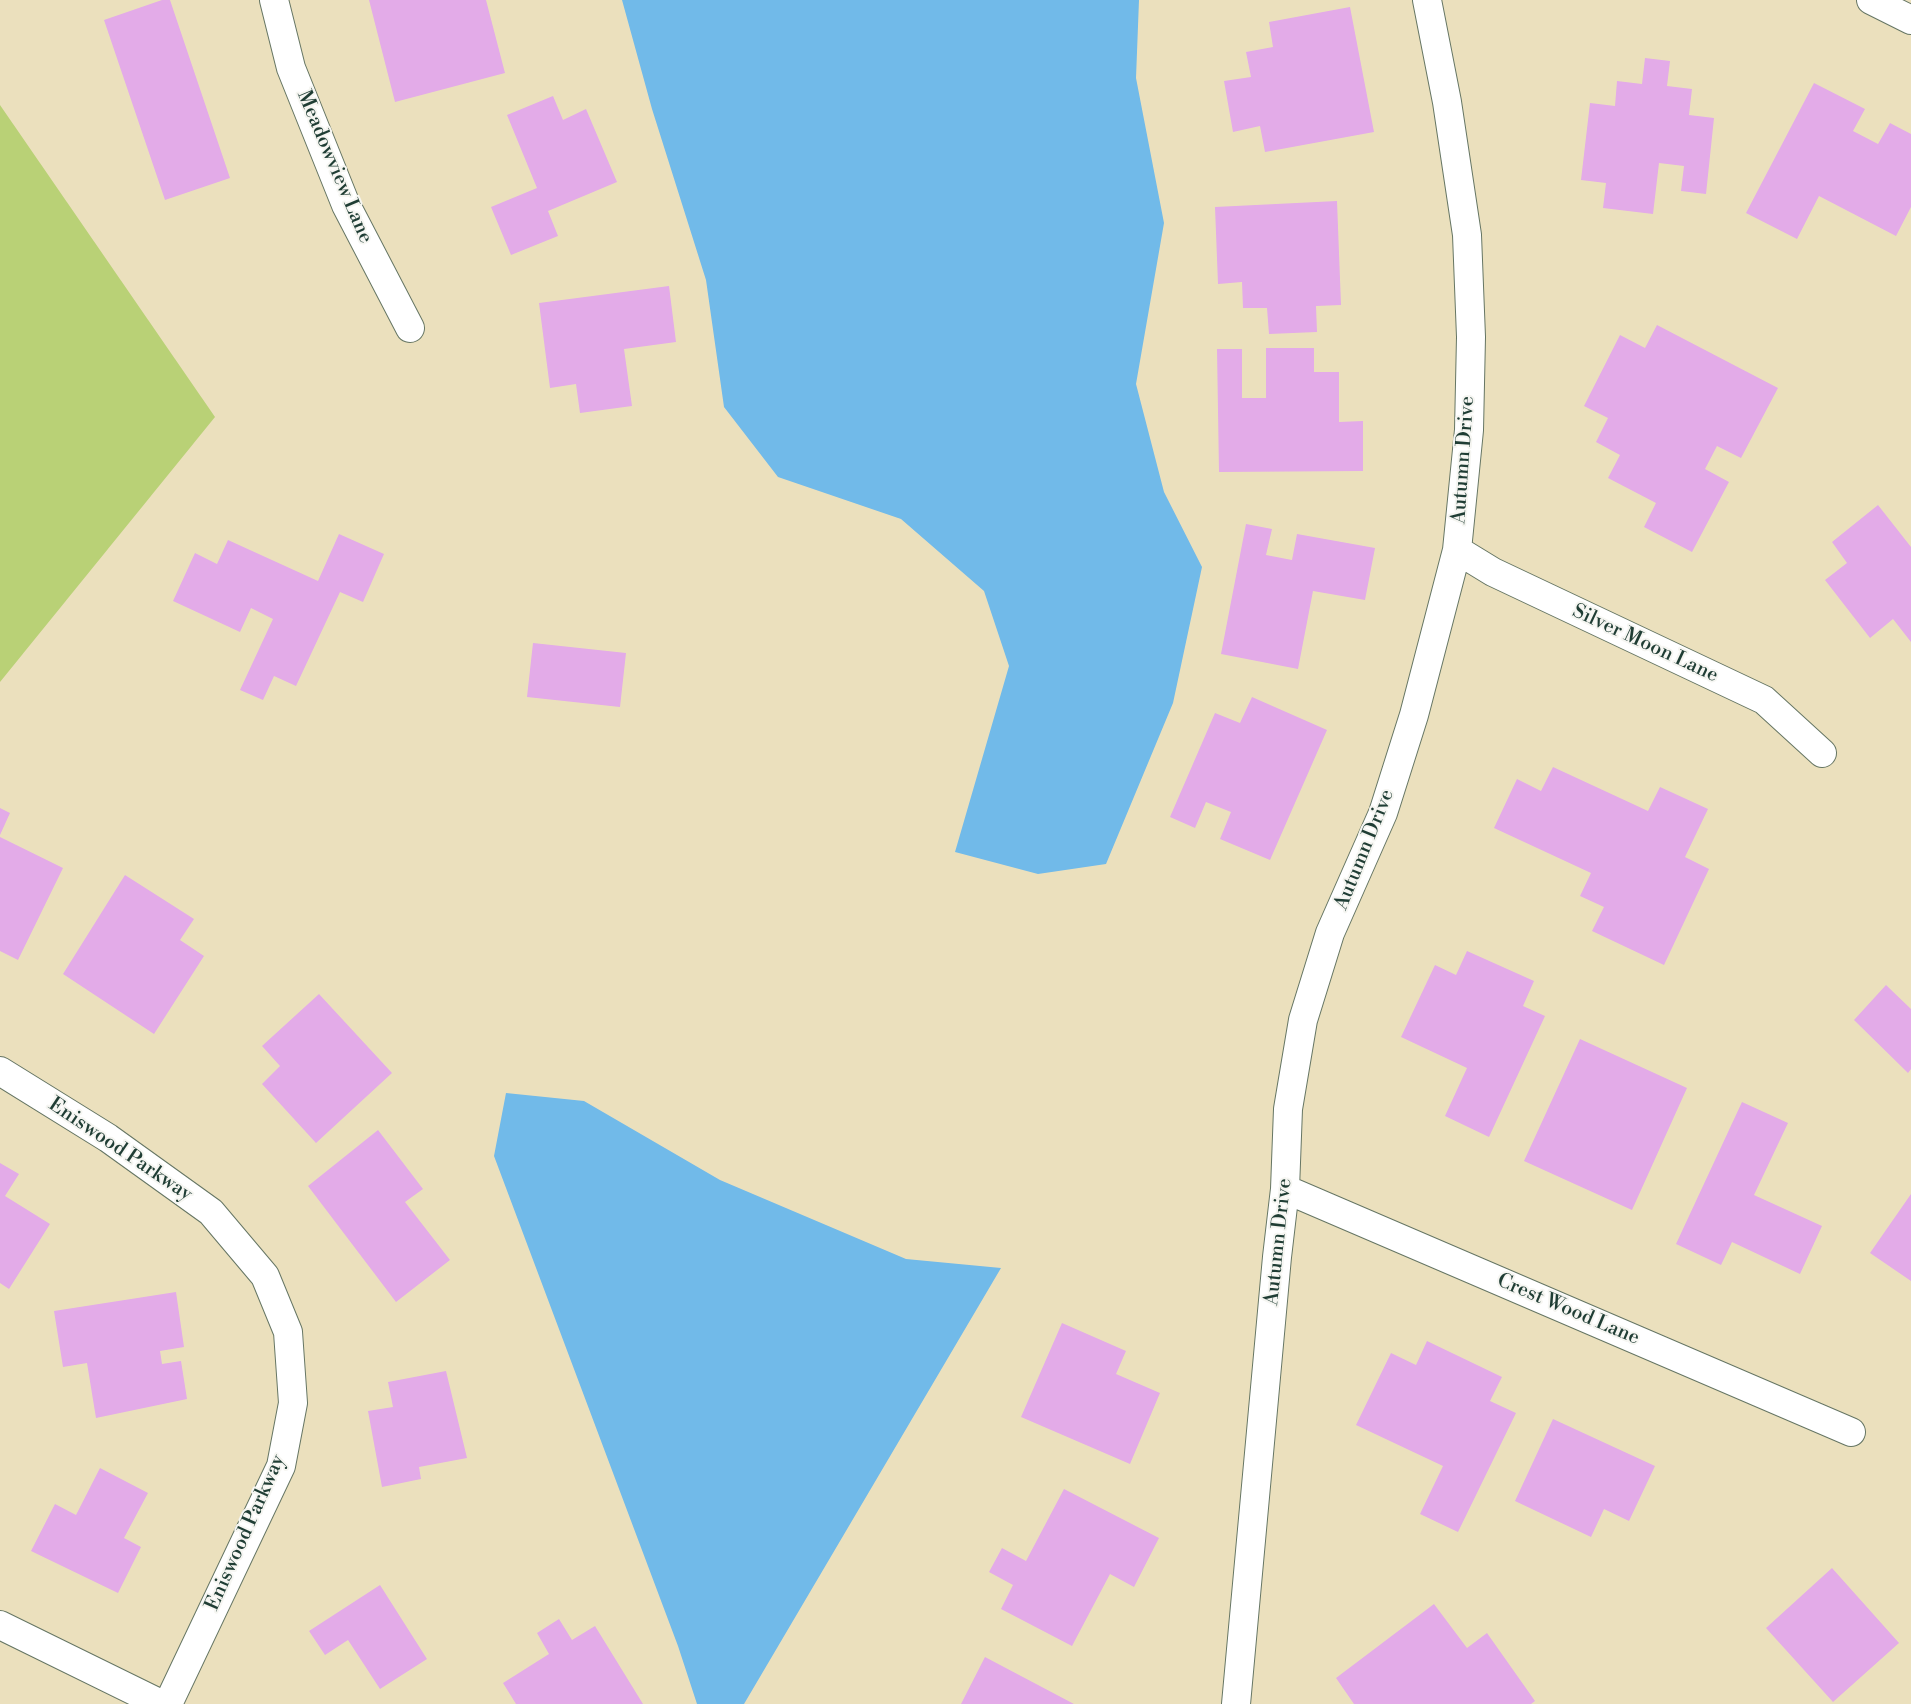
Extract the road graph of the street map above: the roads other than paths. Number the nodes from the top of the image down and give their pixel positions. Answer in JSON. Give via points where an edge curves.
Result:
{"nodes":[{"id":1,"x":274,"y":0,"type":"edge"},
{"id":2,"x":1427,"y":0,"type":"edge"},
{"id":3,"x":1872,"y":0,"type":"edge"},
{"id":4,"x":1911,"y":20,"type":"edge"},
{"id":5,"x":410,"y":328,"type":"dead end"},
{"id":6,"x":1457,"y":550,"type":"junction"},
{"id":7,"x":1822,"y":753,"type":"dead end"},
{"id":8,"x":0,"y":1071,"type":"edge"},
{"id":9,"x":1285,"y":1189,"type":"junction"},
{"id":10,"x":1851,"y":1432,"type":"dead end"},
{"id":11,"x":0,"y":1624,"type":"edge"},
{"id":12,"x":161,"y":1704,"type":"edge"},
{"id":13,"x":168,"y":1704,"type":"edge"},
{"id":14,"x":1236,"y":1704,"type":"edge"}],
"edges":[{"from":1,"to":5,"type":"street","name":"Meadowview Lane","via":[[291,68],[346,205]]},
{"from":2,"to":6,"type":"street","name":"Autumn Drive","via":[[1447,102],[1467,234],[1471,337],[1469,430]]},
{"from":3,"to":4,"type":"street"},
{"from":6,"to":7,"type":"street","name":"Silver Moon Lane","via":[[1493,572],[1764,700]]},
{"from":6,"to":9,"type":"street","name":"Autumn Drive","via":[[1414,715],[1383,813],[1330,934],[1303,1020],[1288,1109]]},
{"from":8,"to":13,"type":"street","name":"Eniswood Parkway","via":[[108,1138],[211,1212],[265,1276],[288,1332],[293,1403],[281,1466]]},
{"from":9,"to":10,"type":"street","name":"Crest Wood Lane"},
{"from":9,"to":14,"type":"street","name":"Autumn Drive"},
{"from":11,"to":12,"type":"street"}]}
